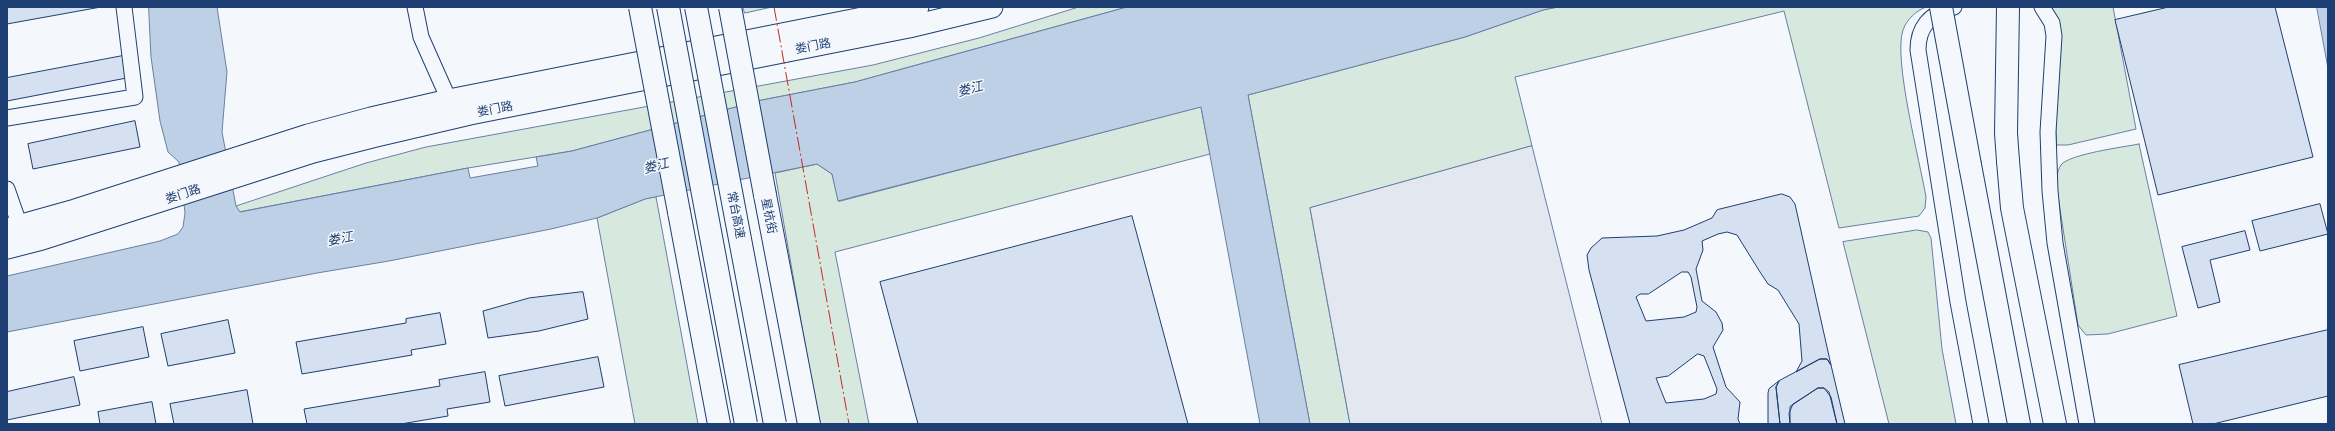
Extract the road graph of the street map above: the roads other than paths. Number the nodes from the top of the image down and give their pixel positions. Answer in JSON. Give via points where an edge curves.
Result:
{"nodes":[{"id":1,"x":124,"y":7,"type":"edge"},
{"id":2,"x":415,"y":7,"type":"edge"},
{"id":3,"x":640,"y":7,"type":"edge"},
{"id":4,"x":668,"y":7,"type":"edge"},
{"id":5,"x":696,"y":7,"type":"edge"},
{"id":6,"x":730,"y":7,"type":"edge"},
{"id":7,"x":918,"y":7,"type":"edge"},
{"id":8,"x":992,"y":7,"type":"edge"},
{"id":9,"x":1941,"y":7,"type":"edge"},
{"id":10,"x":1954,"y":7,"type":"edge"},
{"id":11,"x":2009,"y":7,"type":"edge"},
{"id":12,"x":2042,"y":7,"type":"edge"},
{"id":13,"x":455,"y":108,"type":"junction"},
{"id":14,"x":7,"y":118,"type":"edge"},
{"id":15,"x":7,"y":189,"type":"edge"},
{"id":16,"x":15,"y":237,"type":"edge"},
{"id":17,"x":719,"y":424,"type":"edge"},
{"id":18,"x":746,"y":424,"type":"edge"},
{"id":19,"x":775,"y":424,"type":"edge"},
{"id":20,"x":809,"y":424,"type":"edge"},
{"id":21,"x":1981,"y":424,"type":"edge"},
{"id":22,"x":2019,"y":424,"type":"edge"},
{"id":23,"x":2055,"y":424,"type":"edge"},
{"id":24,"x":2087,"y":424,"type":"edge"}],
"edges":[{"from":1,"to":14,"type":"street","via":[[135,97]]},
{"from":2,"to":13,"type":"street","via":[[421,37]]},
{"from":3,"to":17,"type":"main road","bridge":true},
{"from":4,"to":18,"type":"main road","bridge":true},
{"from":5,"to":19,"type":"main road","name":"常台高速","bridge":true},
{"from":6,"to":20,"type":"main road","name":"星杭街","bridge":true},
{"from":7,"to":13,"type":"main road","name":"娄门路"},
{"from":8,"to":13,"type":"main road","name":"娄门路","via":[[909,28]]},
{"from":9,"to":22,"type":"main road","bridge":true},
{"from":10,"to":21,"type":"street","via":[[1938,12],[1924,24],[1920,31],[1918,50],[1958,302]]},
{"from":11,"to":23,"type":"main road","via":[[2006,133],[2012,208]]},
{"from":12,"to":24,"type":"street","via":[[2052,23],[2055,41],[2048,150],[2055,235]]},
{"from":13,"to":16,"type":"main road","name":"娄门路","via":[[341,144],[236,167]]},
{"from":15,"to":16,"type":"street"}]}
